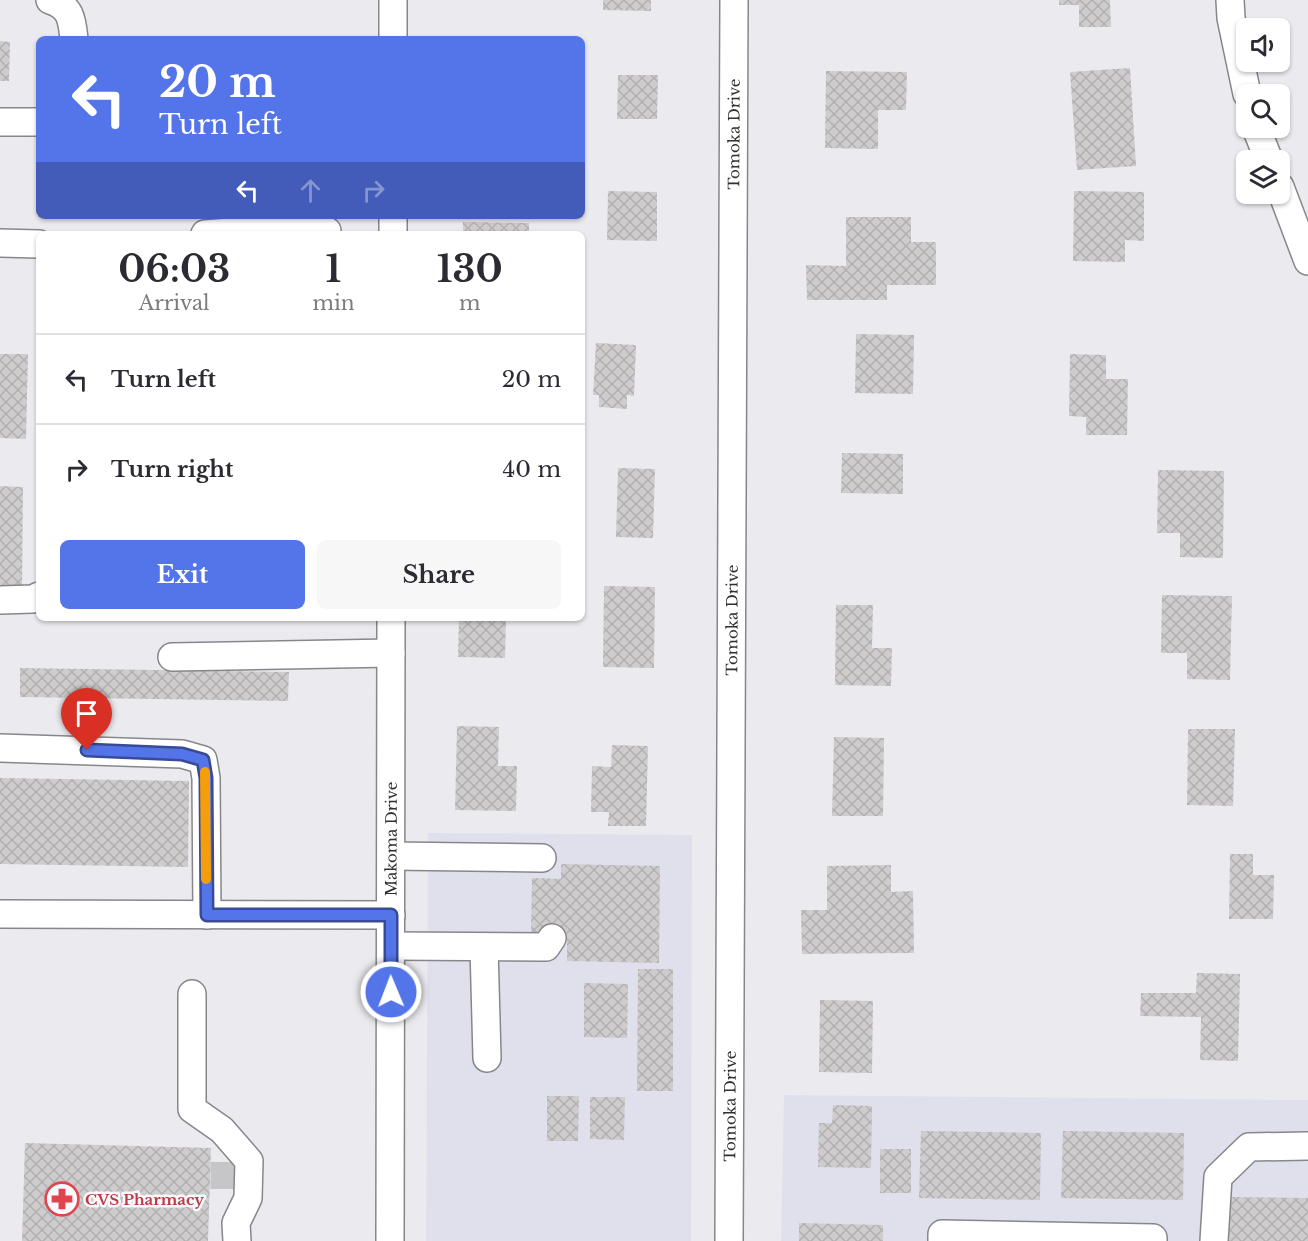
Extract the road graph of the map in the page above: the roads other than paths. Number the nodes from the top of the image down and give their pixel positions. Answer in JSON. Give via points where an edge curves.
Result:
{"nodes":[{"id":1,"x":50,"y":0,"type":"edge"},
{"id":2,"x":393,"y":0,"type":"edge"},
{"id":3,"x":734,"y":0,"type":"edge"},
{"id":4,"x":1230,"y":0,"type":"edge"},
{"id":5,"x":74,"y":36,"type":"edge"},
{"id":6,"x":393,"y":36,"type":"edge"},
{"id":7,"x":1245,"y":84,"type":"edge"},
{"id":8,"x":0,"y":122,"type":"edge"},
{"id":9,"x":36,"y":122,"type":"edge"},
{"id":10,"x":1286,"y":204,"type":"edge"},
{"id":11,"x":270,"y":222,"type":"edge"},
{"id":12,"x":221,"y":231,"type":"edge"},
{"id":13,"x":327,"y":231,"type":"dead end"},
{"id":14,"x":0,"y":243,"type":"edge"},
{"id":15,"x":36,"y":244,"type":"edge"},
{"id":16,"x":1308,"y":261,"type":"edge"},
{"id":17,"x":36,"y":598,"type":"edge"},
{"id":18,"x":0,"y":600,"type":"edge"},
{"id":19,"x":391,"y":621,"type":"edge"},
{"id":20,"x":391,"y":653,"type":"junction"},
{"id":21,"x":172,"y":657,"type":"dead end"},
{"id":22,"x":0,"y":748,"type":"edge"},
{"id":23,"x":391,"y":856,"type":"junction"},
{"id":24,"x":542,"y":858,"type":"dead end"},
{"id":25,"x":0,"y":914,"type":"edge"},
{"id":26,"x":207,"y":915,"type":"junction"},
{"id":27,"x":391,"y":915,"type":"junction"},
{"id":28,"x":552,"y":938,"type":"dead end"},
{"id":29,"x":391,"y":946,"type":"junction"},
{"id":30,"x":484,"y":947,"type":"junction"},
{"id":31,"x":192,"y":994,"type":"dead end"},
{"id":32,"x":487,"y":1058,"type":"dead end"},
{"id":33,"x":222,"y":1130,"type":"junction"},
{"id":34,"x":1308,"y":1146,"type":"edge"},
{"id":35,"x":224,"y":1162,"type":"tunnel mouth"},
{"id":36,"x":224,"y":1196,"type":"tunnel mouth"},
{"id":37,"x":236,"y":1232,"type":"edge"},
{"id":38,"x":942,"y":1238,"type":"edge"},
{"id":39,"x":1037,"y":1238,"type":"edge"},
{"id":40,"x":1064,"y":1239,"type":"edge"},
{"id":41,"x":1153,"y":1240,"type":"edge"},
{"id":42,"x":390,"y":1241,"type":"edge"},
{"id":43,"x":729,"y":1241,"type":"edge"},
{"id":44,"x":1214,"y":1241,"type":"edge"}],
"edges":[{"from":1,"to":5,"type":"street","via":[[62,4],[72,15]]},
{"from":2,"to":6,"type":"street"},
{"from":3,"to":43,"type":"street","name":"Tomoka Drive"},
{"from":4,"to":7,"type":"street"},
{"from":8,"to":9,"type":"street"},
{"from":10,"to":16,"type":"street"},
{"from":11,"to":12,"type":"street"},
{"from":11,"to":13,"type":"street"},
{"from":14,"to":15,"type":"street"},
{"from":17,"to":18,"type":"street"},
{"from":19,"to":20,"type":"street","name":"Makoma Drive"},
{"from":20,"to":21,"type":"street"},
{"from":20,"to":23,"type":"street","name":"Makoma Drive"},
{"from":22,"to":26,"type":"street","via":[[182,754],[203,760]]},
{"from":23,"to":24,"type":"street"},
{"from":23,"to":27,"type":"street","name":"Makoma Drive"},
{"from":25,"to":26,"type":"street"},
{"from":26,"to":27,"type":"street"},
{"from":27,"to":29,"type":"street","name":"Makoma Drive"},
{"from":28,"to":30,"type":"street","via":[[546,947]]},
{"from":29,"to":30,"type":"street"},
{"from":29,"to":42,"type":"street","name":"Makoma Drive"},
{"from":30,"to":32,"type":"street"},
{"from":31,"to":33,"type":"street","via":[[192,1109]]},
{"from":33,"to":35,"type":"street"},
{"from":33,"to":37,"type":"street","via":[[249,1161],[248,1198]]},
{"from":34,"to":44,"type":"street","via":[[1248,1147],[1218,1177]]},
{"from":36,"to":37,"type":"street"},
{"from":38,"to":39,"type":"street"},
{"from":39,"to":40,"type":"street"},
{"from":40,"to":41,"type":"street"}]}
